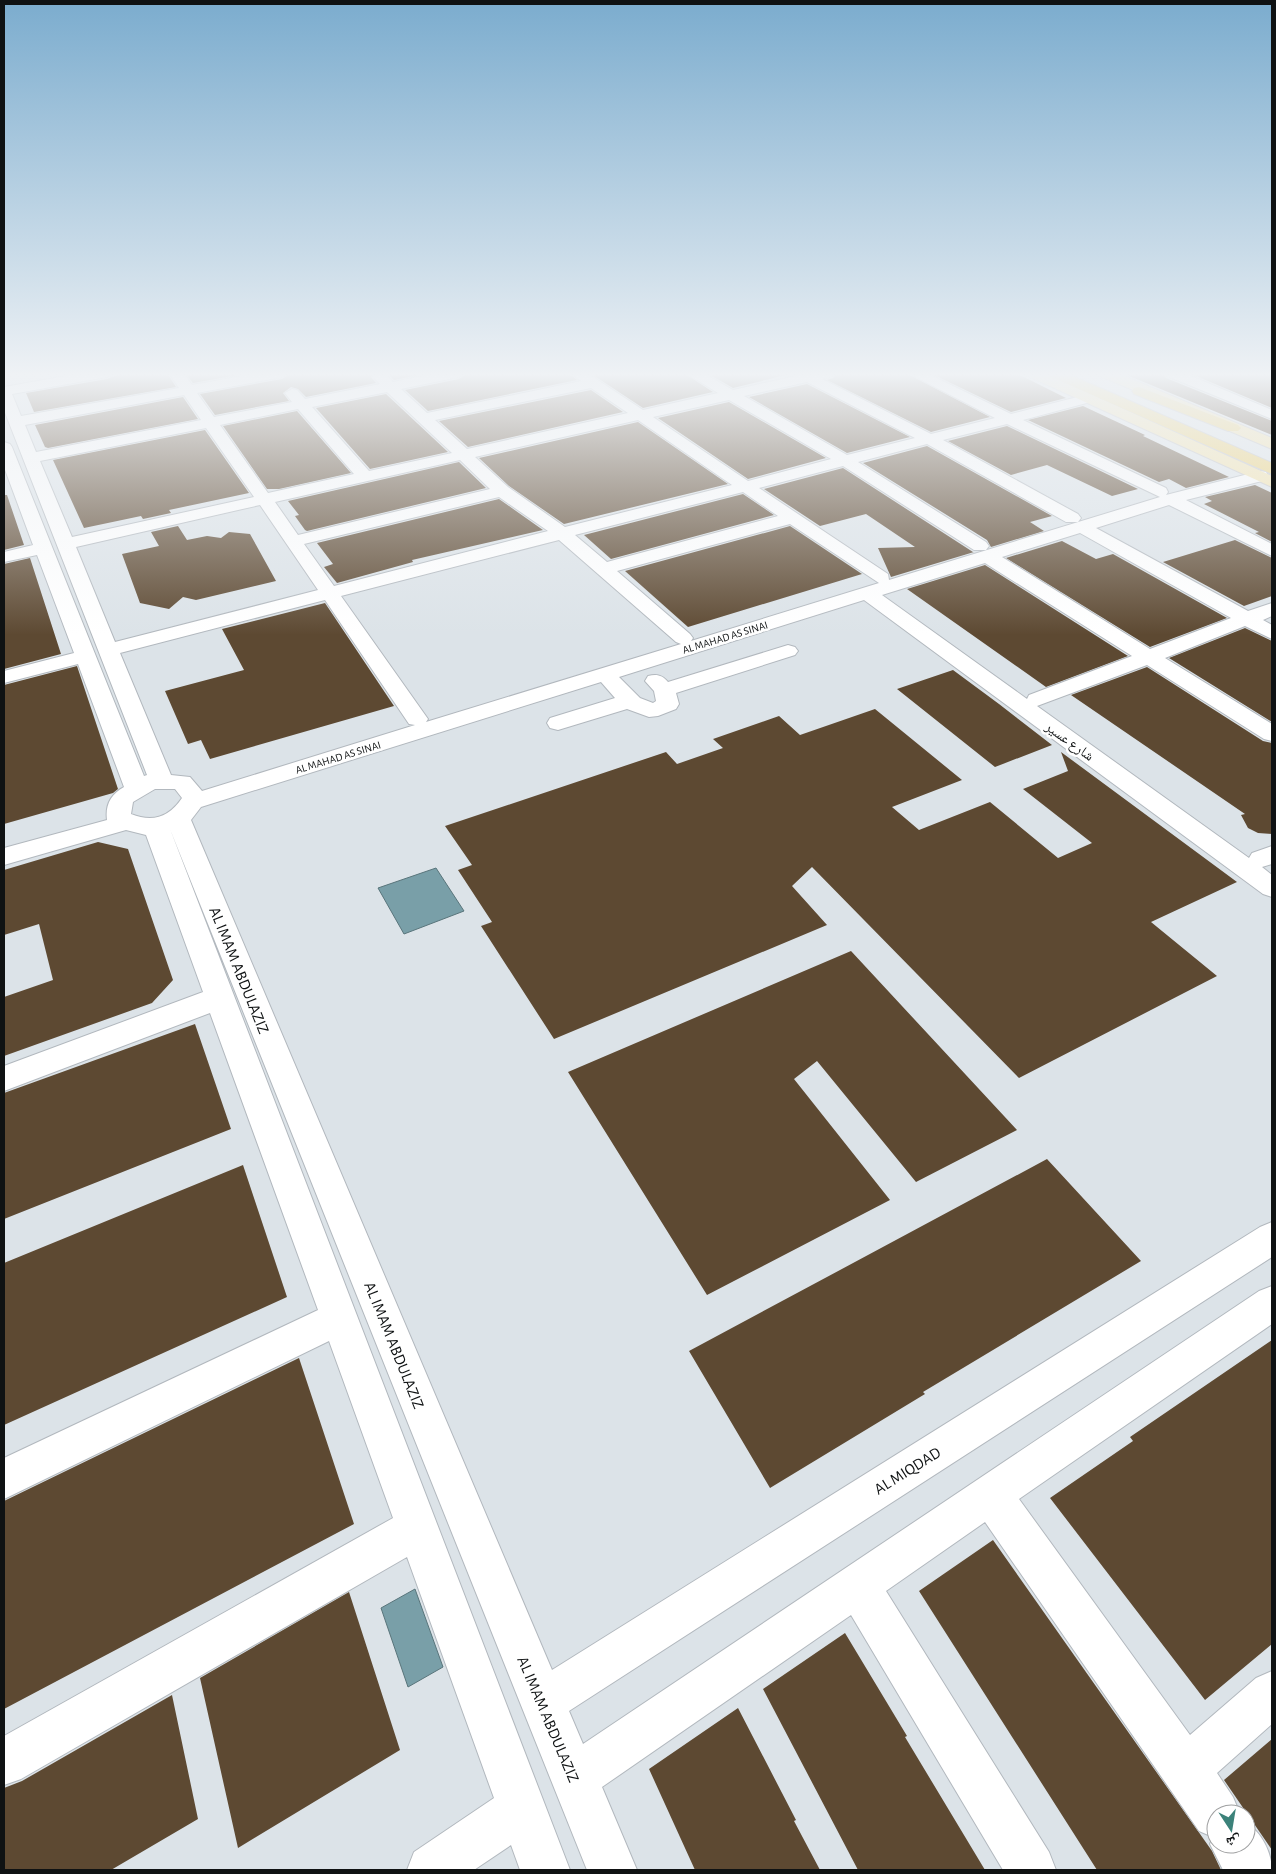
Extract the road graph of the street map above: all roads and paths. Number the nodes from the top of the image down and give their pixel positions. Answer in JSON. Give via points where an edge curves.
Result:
{"nodes":[{"id":1,"x":7,"y":460,"type":"edge"},
{"id":2,"x":31,"y":460,"type":"edge"},
{"id":3,"x":237,"y":460,"type":"edge"},
{"id":4,"x":351,"y":460,"type":"edge"},
{"id":5,"x":438,"y":460,"type":"edge"},
{"id":6,"x":470,"y":460,"type":"edge"},
{"id":7,"x":708,"y":460,"type":"edge"},
{"id":8,"x":844,"y":460,"type":"edge"},
{"id":9,"x":853,"y":460,"type":"edge"},
{"id":10,"x":967,"y":460,"type":"edge"},
{"id":11,"x":1096,"y":460,"type":"edge"},
{"id":12,"x":1224,"y":460,"type":"edge"},
{"id":13,"x":1236,"y":460,"type":"edge"},
{"id":14,"x":847,"y":462,"type":"junction"},
{"id":15,"x":1238,"y":467,"type":"junction"},
{"id":16,"x":365,"y":476,"type":"junction"},
{"id":17,"x":1268,"y":476,"type":"edge"},
{"id":18,"x":746,"y":486,"type":"junction"},
{"id":19,"x":502,"y":491,"type":"junction"},
{"id":20,"x":1166,"y":495,"type":"junction"},
{"id":21,"x":264,"y":499,"type":"junction"},
{"id":22,"x":792,"y":518,"type":"junction"},
{"id":23,"x":1077,"y":523,"type":"junction"},
{"id":24,"x":562,"y":533,"type":"junction"},
{"id":25,"x":293,"y":541,"type":"junction"},
{"id":26,"x":65,"y":544,"type":"junction"},
{"id":27,"x":43,"y":548,"type":"junction"},
{"id":28,"x":983,"y":551,"type":"junction"},
{"id":29,"x":1272,"y":551,"type":"edge"},
{"id":30,"x":4,"y":557,"type":"edge"},
{"id":31,"x":604,"y":569,"type":"junction"},
{"id":32,"x":876,"y":587,"type":"junction"},
{"id":33,"x":329,"y":593,"type":"junction"},
{"id":34,"x":1272,"y":610,"type":"edge"},
{"id":35,"x":1247,"y":619,"type":"junction"},
{"id":36,"x":1272,"y":633,"type":"edge"},
{"id":37,"x":683,"y":638,"type":"junction"},
{"id":38,"x":108,"y":650,"type":"junction"},
{"id":39,"x":788,"y":651,"type":"dead end"},
{"id":40,"x":85,"y":656,"type":"junction"},
{"id":41,"x":1149,"y":657,"type":"junction"},
{"id":42,"x":639,"y":664,"type":"junction"},
{"id":43,"x":605,"y":674,"type":"junction"},
{"id":44,"x":4,"y":677,"type":"edge"},
{"id":45,"x":664,"y":690,"type":"junction"},
{"id":46,"x":1036,"y":700,"type":"junction"},
{"id":47,"x":629,"y":701,"type":"junction"},
{"id":48,"x":417,"y":719,"type":"junction"},
{"id":49,"x":558,"y":723,"type":"dead end"},
{"id":50,"x":1272,"y":734,"type":"edge"},
{"id":51,"x":162,"y":782,"type":"junction"},
{"id":52,"x":137,"y":789,"type":"junction"},
{"id":53,"x":160,"y":811,"type":"junction"},
{"id":54,"x":4,"y":841,"type":"edge"},
{"id":55,"x":4,"y":857,"type":"edge"},
{"id":56,"x":1269,"y":860,"type":"edge"},
{"id":57,"x":1272,"y":888,"type":"edge"},
{"id":58,"x":220,"y":998,"type":"junction"},
{"id":59,"x":4,"y":1078,"type":"edge"},
{"id":60,"x":1272,"y":1238,"type":"edge"},
{"id":61,"x":1272,"y":1303,"type":"edge"},
{"id":62,"x":339,"y":1318,"type":"junction"},
{"id":63,"x":4,"y":1478,"type":"edge"},
{"id":64,"x":991,"y":1495,"type":"junction"},
{"id":65,"x":417,"y":1528,"type":"junction"},
{"id":66,"x":858,"y":1585,"type":"junction"},
{"id":67,"x":1272,"y":1694,"type":"edge"},
{"id":68,"x":542,"y":1702,"type":"junction"},
{"id":69,"x":4,"y":1762,"type":"edge"},
{"id":70,"x":1186,"y":1769,"type":"junction"},
{"id":71,"x":574,"y":1778,"type":"junction"},
{"id":72,"x":1209,"y":1804,"type":"edge"},
{"id":73,"x":522,"y":1808,"type":"junction"},
{"id":74,"x":1242,"y":1854,"type":"edge"},
{"id":75,"x":432,"y":1870,"type":"edge"},
{"id":76,"x":545,"y":1870,"type":"edge"},
{"id":77,"x":612,"y":1870,"type":"edge"},
{"id":78,"x":1031,"y":1870,"type":"edge"},
{"id":79,"x":1252,"y":1870,"type":"edge"}],
"edges":[{"from":1,"to":27,"type":"street"},
{"from":2,"to":26,"type":"street"},
{"from":3,"to":21,"type":"street"},
{"from":4,"to":16,"type":"street"},
{"from":5,"to":16,"type":"street"},
{"from":6,"to":19,"type":"street"},
{"from":7,"to":18,"type":"street"},
{"from":8,"to":14,"type":"street"},
{"from":9,"to":14,"type":"street"},
{"from":10,"to":23,"type":"street"},
{"from":11,"to":20,"type":"street"},
{"from":12,"to":15,"type":"main road"},
{"from":13,"to":17,"type":"highway"},
{"from":14,"to":18,"type":"street"},
{"from":14,"to":28,"type":"street"},
{"from":15,"to":17,"type":"main road"},
{"from":15,"to":20,"type":"street","name":"AL MAHAD AS SINAI"},
{"from":16,"to":21,"type":"street"},
{"from":17,"to":20,"type":"street","name":"AL MAHAD AS SINAI"},
{"from":18,"to":22,"type":"street"},
{"from":18,"to":24,"type":"street"},
{"from":19,"to":24,"type":"street"},
{"from":19,"to":25,"type":"street"},
{"from":20,"to":23,"type":"street","name":"AL MAHAD AS SINAI"},
{"from":20,"to":29,"type":"street"},
{"from":21,"to":25,"type":"street"},
{"from":21,"to":26,"type":"street"},
{"from":22,"to":31,"type":"street"},
{"from":22,"to":32,"type":"street"},
{"from":23,"to":28,"type":"street","name":"AL MAHAD AS SINAI"},
{"from":23,"to":35,"type":"street"},
{"from":24,"to":31,"type":"street"},
{"from":24,"to":33,"type":"street"},
{"from":25,"to":33,"type":"street"},
{"from":26,"to":38,"type":"street"},
{"from":27,"to":30,"type":"street"},
{"from":27,"to":40,"type":"street"},
{"from":28,"to":32,"type":"street","name":"AL MAHAD AS SINAI"},
{"from":28,"to":41,"type":"street"},
{"from":31,"to":37,"type":"street"},
{"from":32,"to":37,"type":"street","name":"AL MAHAD AS SINAI"},
{"from":32,"to":42,"type":"street","name":"AL MAHAD AS SINAI"},
{"from":32,"to":46,"type":"street","name":"شارع عسير"},
{"from":32,"to":57,"type":"street","name":"شارع عسير"},
{"from":33,"to":38,"type":"street"},
{"from":33,"to":48,"type":"street"},
{"from":34,"to":35,"type":"street"},
{"from":35,"to":36,"type":"street"},
{"from":35,"to":41,"type":"street"},
{"from":37,"to":48,"type":"street","name":"AL MAHAD AS SINAI"},
{"from":38,"to":51,"type":"street"},
{"from":39,"to":45,"type":"street"},
{"from":40,"to":44,"type":"street"},
{"from":40,"to":52,"type":"street"},
{"from":41,"to":46,"type":"street"},
{"from":41,"to":50,"type":"street"},
{"from":42,"to":43,"type":"street","name":"AL MAHAD AS SINAI"},
{"from":42,"to":45,"type":"street"},
{"from":43,"to":47,"type":"street"},
{"from":43,"to":53,"type":"street","name":"AL MAHAD AS SINAI"},
{"from":45,"to":47,"type":"street","via":[[668,704],[656,710],[644,710]]},
{"from":46,"to":56,"type":"street","name":"شارع عسير"},
{"from":47,"to":49,"type":"street"},
{"from":48,"to":53,"type":"street","name":"AL MAHAD AS SINAI"},
{"from":51,"to":52,"type":"street","via":[[150,782]]},
{"from":51,"to":53,"type":"street","via":[[182,782]]},
{"from":52,"to":53,"type":"street","via":[[122,798]]},
{"from":53,"to":54,"type":"street","name":"AL MAHAD AS SINAI"},
{"from":53,"to":55,"type":"street","name":"AL MAHAD AS SINAI"},
{"from":53,"to":58,"type":"street"},
{"from":53,"to":68,"type":"street","name":"AL IMAM ABDULAZIZ"},
{"from":58,"to":59,"type":"street"},
{"from":58,"to":62,"type":"street"},
{"from":60,"to":68,"type":"street","name":"AL MIQDAD"},
{"from":61,"to":64,"type":"street"},
{"from":62,"to":63,"type":"street"},
{"from":62,"to":65,"type":"street"},
{"from":64,"to":66,"type":"street"},
{"from":64,"to":70,"type":"street"},
{"from":65,"to":69,"type":"street"},
{"from":65,"to":73,"type":"street"},
{"from":66,"to":71,"type":"street"},
{"from":66,"to":78,"type":"street"},
{"from":67,"to":70,"type":"street"},
{"from":68,"to":71,"type":"street","name":"AL IMAM ABDULAZIZ"},
{"from":70,"to":72,"type":"street"},
{"from":71,"to":77,"type":"street","name":"AL IMAM ABDULAZIZ"},
{"from":73,"to":75,"type":"street"},
{"from":73,"to":76,"type":"street"},
{"from":74,"to":79,"type":"street"}]}
